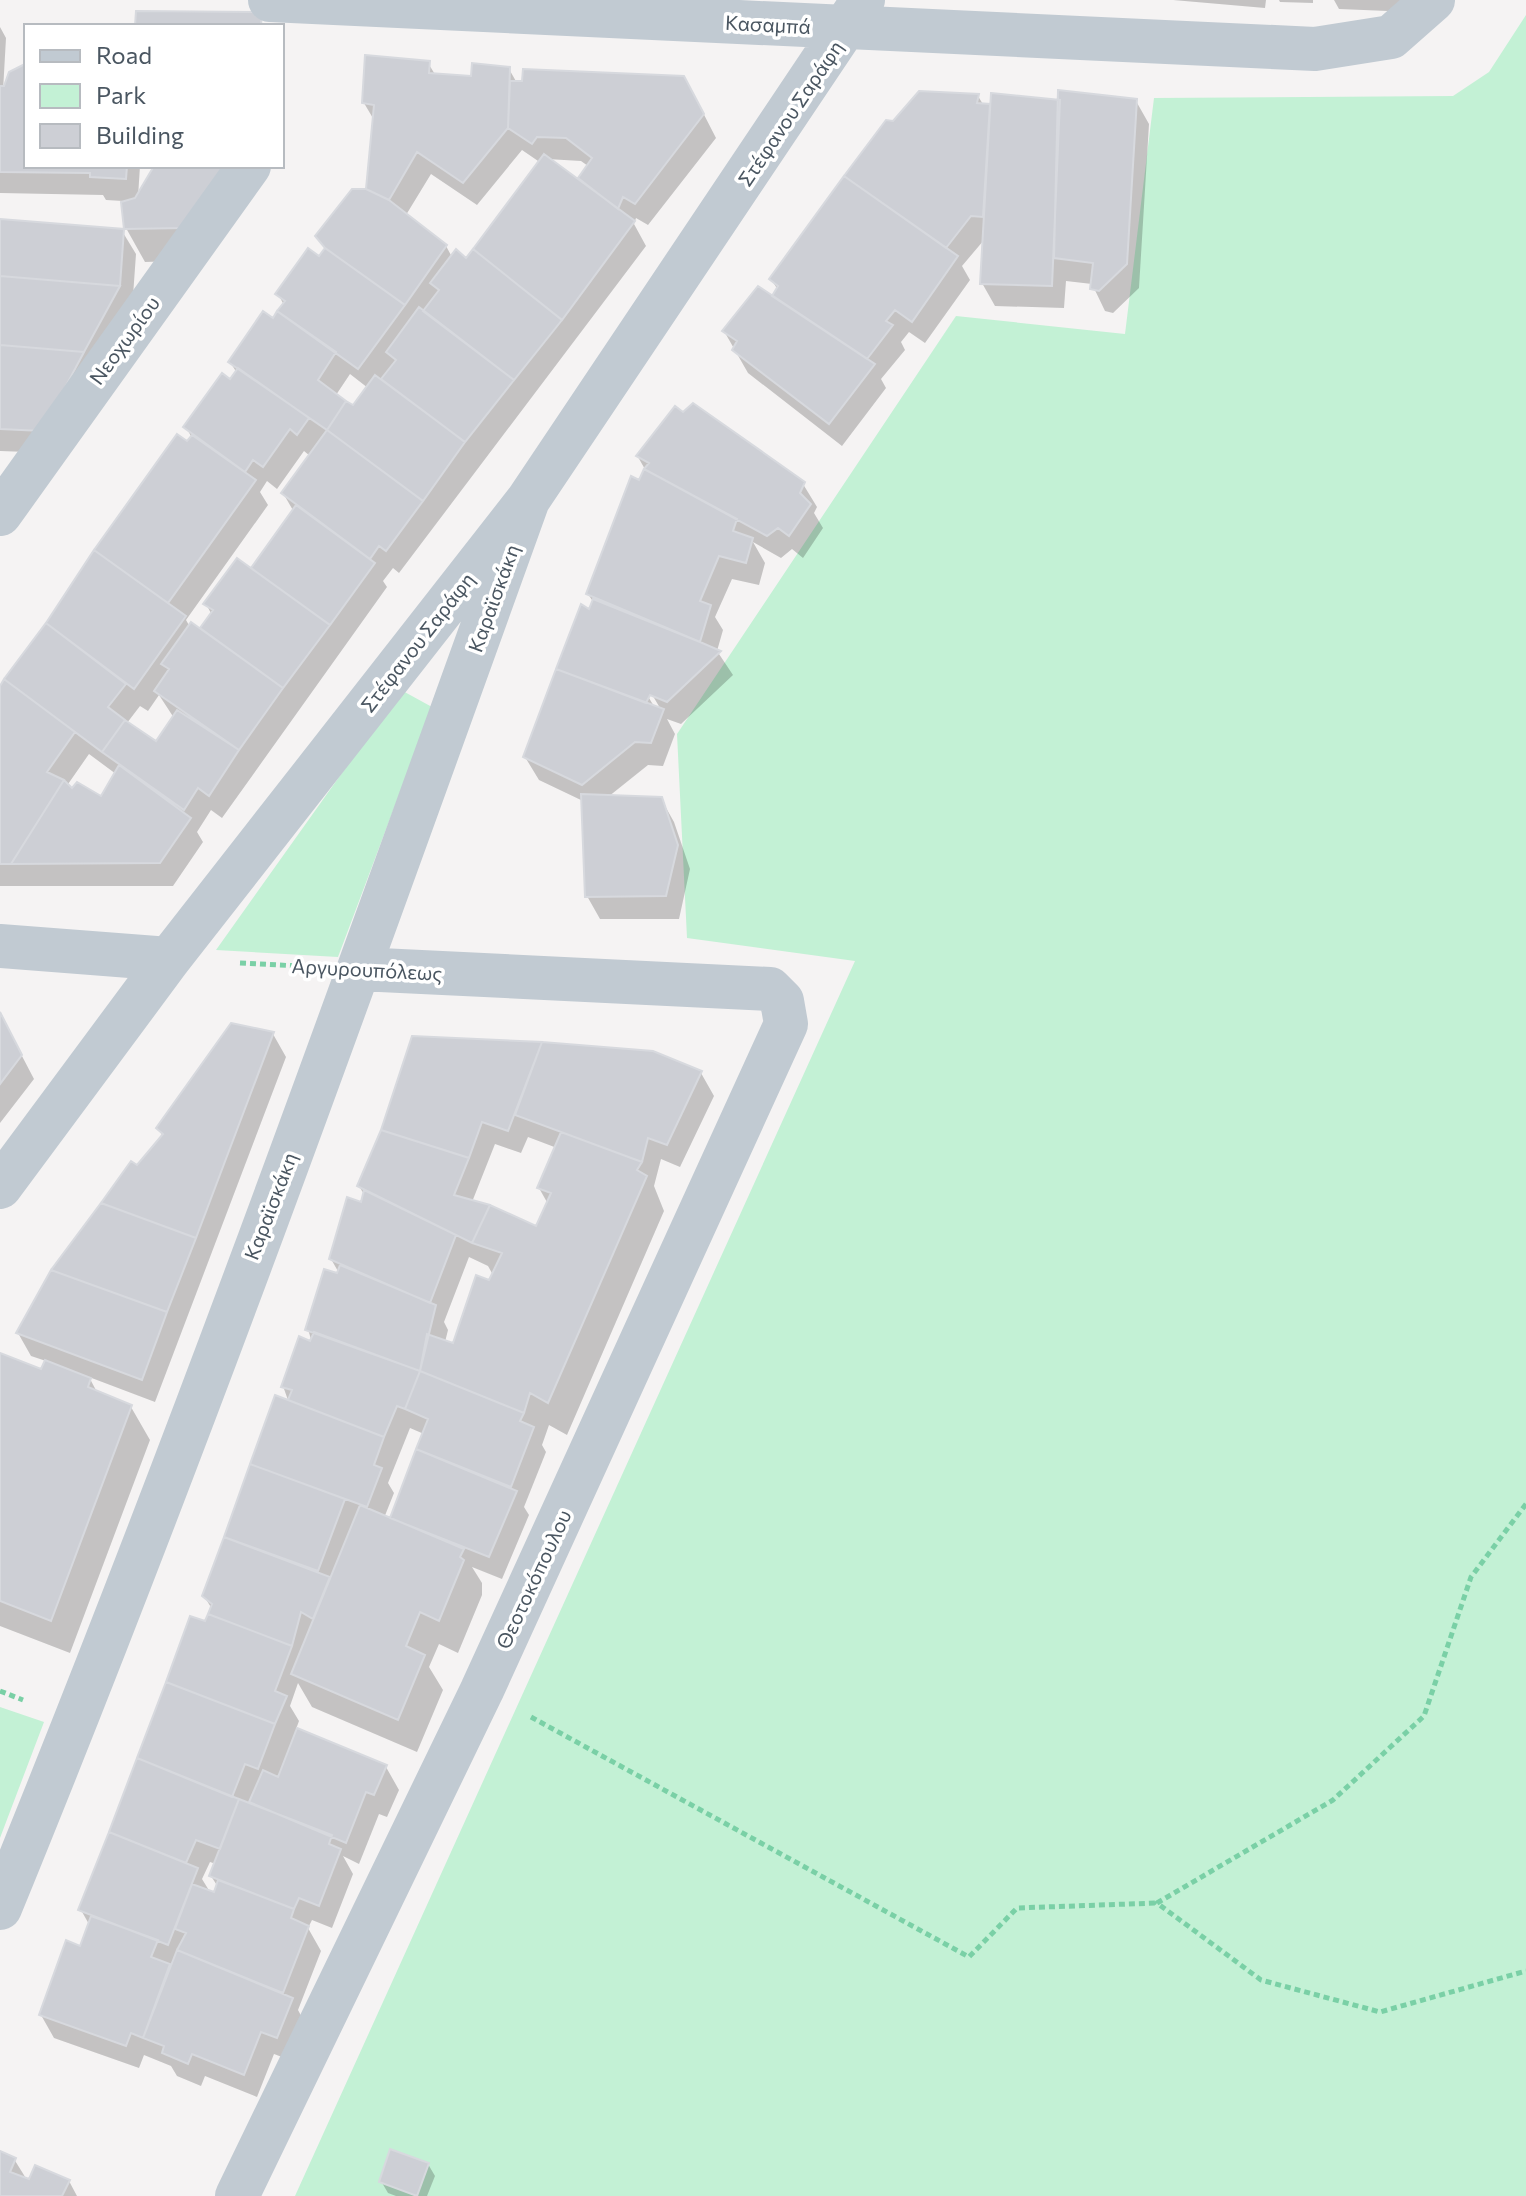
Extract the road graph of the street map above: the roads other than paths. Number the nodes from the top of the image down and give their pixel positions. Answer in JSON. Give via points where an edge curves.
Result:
{"nodes":[{"id":1,"x":270,"y":0,"type":"edge"},
{"id":2,"x":277,"y":0,"type":"edge"},
{"id":3,"x":1433,"y":0,"type":"edge"},
{"id":4,"x":855,"y":14,"type":"edge"},
{"id":5,"x":275,"y":24,"type":"edge"},
{"id":6,"x":247,"y":168,"type":"edge"},
{"id":7,"x":14,"y":470,"type":"edge"},
{"id":8,"x":528,"y":500,"type":"junction"},
{"id":9,"x":0,"y":514,"type":"edge"},
{"id":10,"x":0,"y":946,"type":"edge"},
{"id":11,"x":169,"y":959,"type":"junction"},
{"id":12,"x":359,"y":969,"type":"junction"},
{"id":13,"x":735,"y":985,"type":"joint"},
{"id":14,"x":0,"y":1187,"type":"edge"},
{"id":15,"x":0,"y":1908,"type":"edge"},
{"id":16,"x":237,"y":2196,"type":"edge"}],
"edges":[{"from":1,"to":2,"type":"street","name":"Κασαμπά"},
{"from":2,"to":4,"type":"street","name":"Κασαμπά"},
{"from":2,"to":5,"type":"street"},
{"from":3,"to":4,"type":"street","name":"Κασαμπά","via":[[1391,37],[1315,49]]},
{"from":4,"to":8,"type":"street","name":"Στέφανου Σαράφη"},
{"from":6,"to":7,"type":"street","name":"Νεοχωρίου"},
{"from":7,"to":9,"type":"street","name":"Νεοχωρίου"},
{"from":8,"to":11,"type":"street","name":"Στέφανου Σαράφη"},
{"from":8,"to":12,"type":"street","name":"Καραϊσκάκη"},
{"from":10,"to":11,"type":"street"},
{"from":11,"to":14,"type":"street","name":"Στέφανου Σαράφη"},
{"from":12,"to":13,"type":"street","name":"Αργυρουπόλεως"},
{"from":12,"to":15,"type":"street","name":"Καραϊσκάκη","via":[[76,1721]]},
{"from":13,"to":16,"type":"street","name":"Θεοτοκόπουλου","via":[[770,989],[782,1001],[786,1024],[482,1690]]}]}
